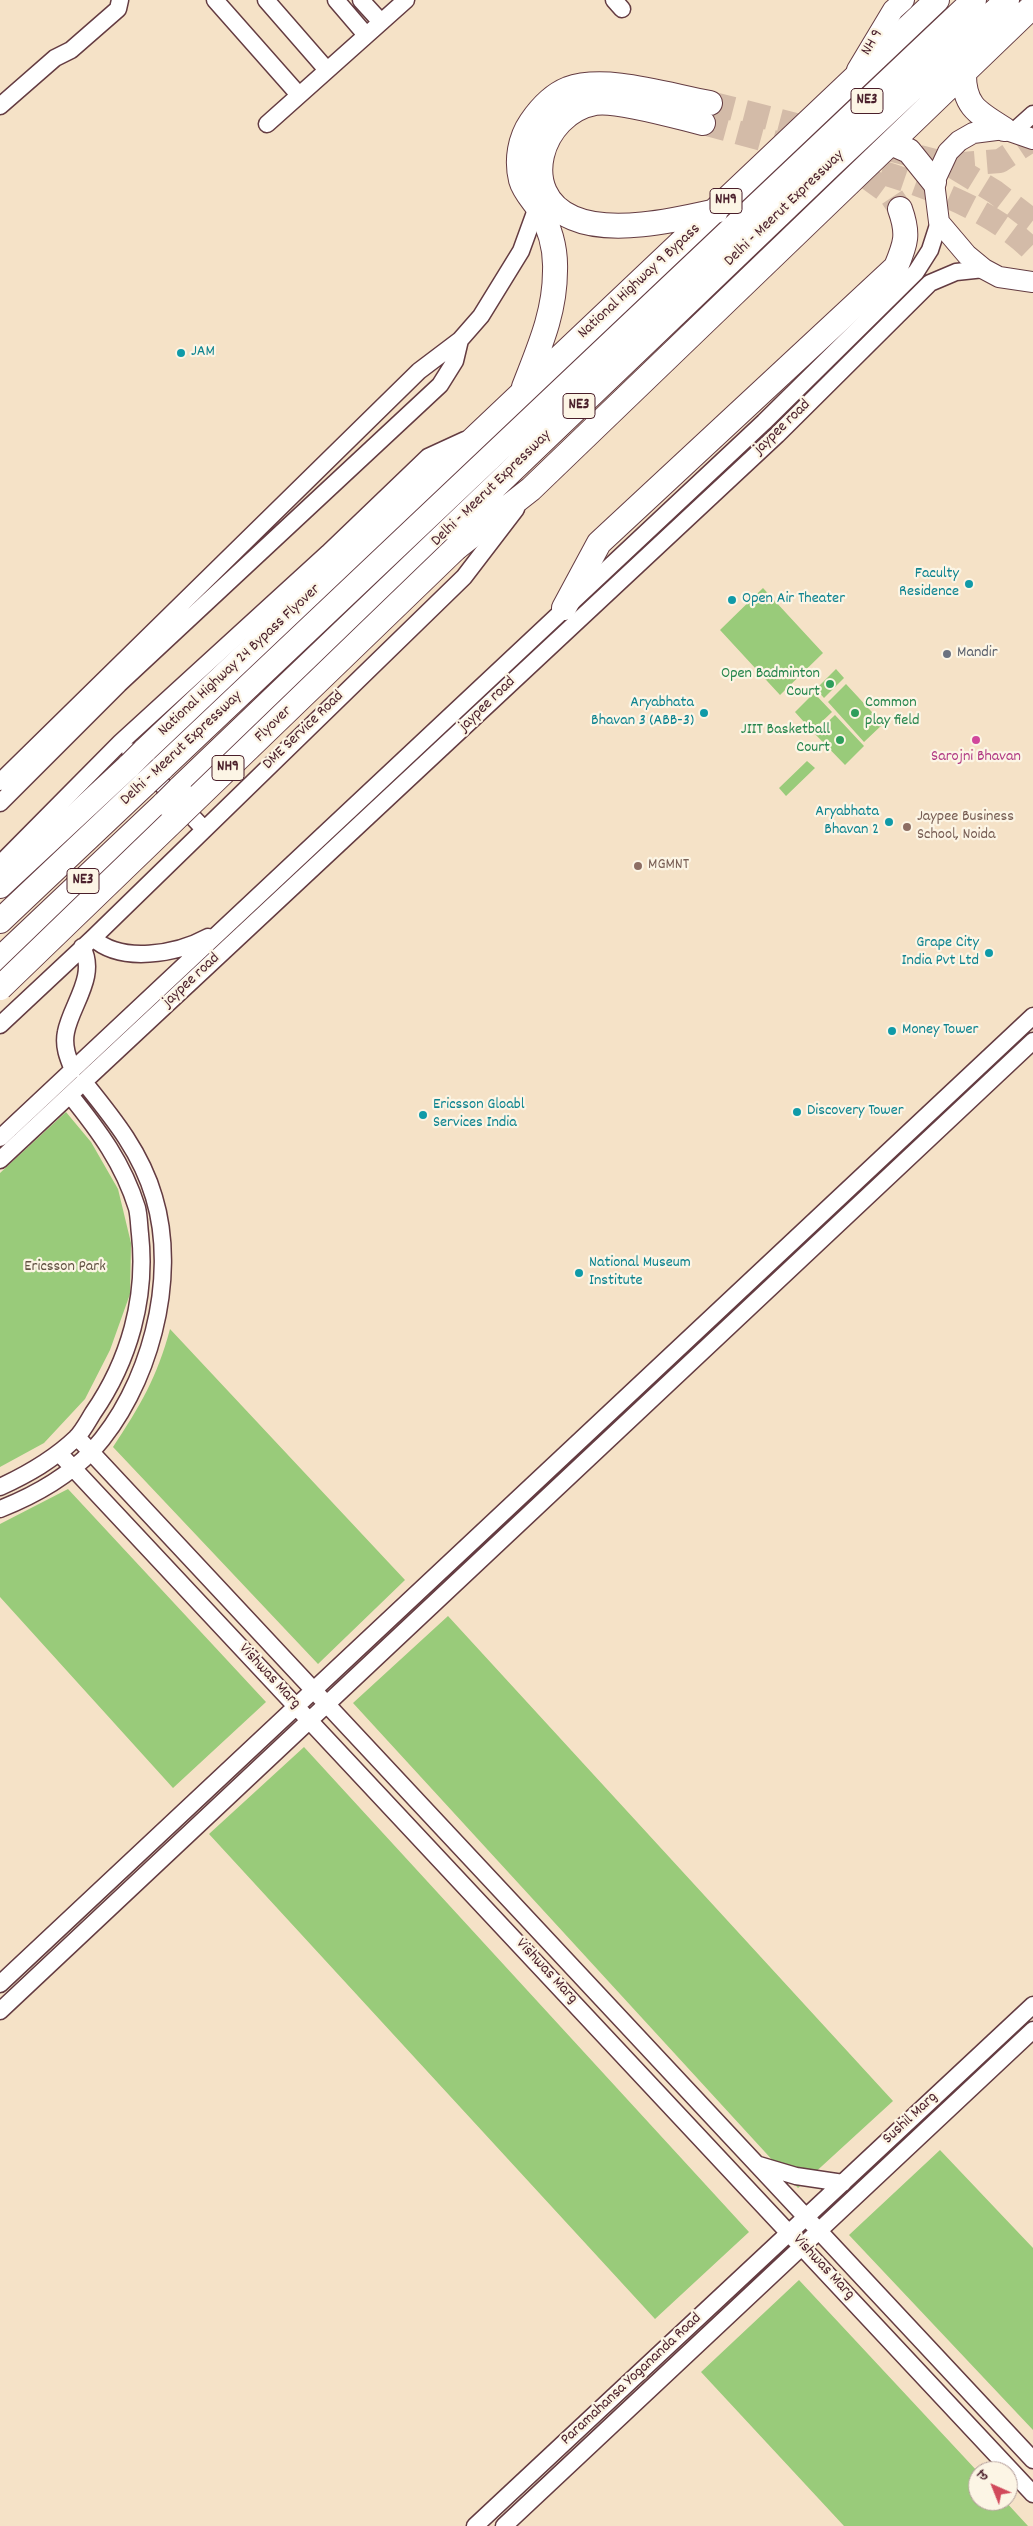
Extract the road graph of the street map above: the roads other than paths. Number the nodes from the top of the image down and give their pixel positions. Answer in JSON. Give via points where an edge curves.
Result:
{"nodes":[{"id":1,"x":120,"y":0,"type":"edge"},
{"id":2,"x":215,"y":0,"type":"edge"},
{"id":3,"x":266,"y":0,"type":"edge"},
{"id":4,"x":336,"y":0,"type":"edge"},
{"id":5,"x":361,"y":0,"type":"edge"},
{"id":6,"x":406,"y":0,"type":"edge"},
{"id":7,"x":937,"y":0,"type":"edge"},
{"id":8,"x":974,"y":0,"type":"edge"},
{"id":9,"x":1007,"y":0,"type":"edge"},
{"id":10,"x":1033,"y":6,"type":"edge"},
{"id":11,"x":911,"y":8,"type":"edge"},
{"id":12,"x":381,"y":22,"type":"junction"},
{"id":13,"x":366,"y":35,"type":"junction"},
{"id":14,"x":328,"y":70,"type":"junction"},
{"id":15,"x":964,"y":71,"type":"junction"},
{"id":16,"x":299,"y":95,"type":"junction"},
{"id":17,"x":0,"y":106,"type":"edge"},
{"id":18,"x":1033,"y":114,"type":"edge"},
{"id":19,"x":266,"y":124,"type":"dead end"},
{"id":20,"x":1008,"y":131,"type":"junction"},
{"id":21,"x":1033,"y":139,"type":"edge"},
{"id":22,"x":891,"y":143,"type":"junction"},
{"id":23,"x":934,"y":182,"type":"junction"},
{"id":24,"x":537,"y":207,"type":"junction"},
{"id":25,"x":900,"y":209,"type":"tunnel mouth"},
{"id":26,"x":716,"y":211,"type":"junction"},
{"id":27,"x":939,"y":222,"type":"junction"},
{"id":28,"x":553,"y":244,"type":"junction"},
{"id":29,"x":521,"y":252,"type":"junction"},
{"id":30,"x":984,"y":269,"type":"junction"},
{"id":31,"x":1033,"y":282,"type":"edge"},
{"id":32,"x":460,"y":340,"type":"junction"},
{"id":33,"x":520,"y":395,"type":"junction"},
{"id":34,"x":764,"y":422,"type":"junction"},
{"id":35,"x":479,"y":434,"type":"junction"},
{"id":36,"x":777,"y":435,"type":"junction"},
{"id":37,"x":531,"y":489,"type":"junction"},
{"id":38,"x":564,"y":608,"type":"junction"},
{"id":39,"x":182,"y":614,"type":"junction"},
{"id":40,"x":530,"y":641,"type":"junction"},
{"id":41,"x":542,"y":653,"type":"junction"},
{"id":42,"x":121,"y":742,"type":"junction"},
{"id":43,"x":0,"y":782,"type":"edge"},
{"id":44,"x":0,"y":803,"type":"edge"},
{"id":45,"x":204,"y":829,"type":"junction"},
{"id":46,"x":0,"y":864,"type":"edge"},
{"id":47,"x":0,"y":886,"type":"edge"},
{"id":48,"x":0,"y":921,"type":"edge"},
{"id":49,"x":226,"y":926,"type":"junction"},
{"id":50,"x":87,"y":943,"type":"junction"},
{"id":51,"x":0,"y":959,"type":"edge"},
{"id":52,"x":0,"y":988,"type":"edge"},
{"id":53,"x":1033,"y":1016,"type":"edge"},
{"id":54,"x":0,"y":1025,"type":"edge"},
{"id":55,"x":1033,"y":1041,"type":"edge"},
{"id":56,"x":78,"y":1076,"type":"junction"},
{"id":57,"x":70,"y":1095,"type":"junction"},
{"id":58,"x":0,"y":1138,"type":"edge"},
{"id":59,"x":0,"y":1160,"type":"edge"},
{"id":60,"x":77,"y":1437,"type":"junction"},
{"id":61,"x":59,"y":1452,"type":"junction"},
{"id":62,"x":91,"y":1452,"type":"junction"},
{"id":63,"x":73,"y":1468,"type":"junction"},
{"id":64,"x":0,"y":1487,"type":"edge"},
{"id":65,"x":0,"y":1509,"type":"edge"},
{"id":66,"x":314,"y":1690,"type":"junction"},
{"id":67,"x":327,"y":1704,"type":"junction"},
{"id":68,"x":296,"y":1706,"type":"junction"},
{"id":69,"x":310,"y":1720,"type":"junction"},
{"id":70,"x":0,"y":1984,"type":"edge"},
{"id":71,"x":1033,"y":2005,"type":"edge"},
{"id":72,"x":0,"y":2011,"type":"edge"},
{"id":73,"x":1033,"y":2030,"type":"edge"},
{"id":74,"x":757,"y":2164,"type":"junction"},
{"id":75,"x":843,"y":2183,"type":"junction"},
{"id":76,"x":806,"y":2217,"type":"junction"},
{"id":77,"x":819,"y":2230,"type":"junction"},
{"id":78,"x":790,"y":2233,"type":"junction"},
{"id":79,"x":802,"y":2246,"type":"junction"},
{"id":80,"x":1033,"y":2460,"type":"edge"},
{"id":81,"x":1033,"y":2494,"type":"edge"},
{"id":82,"x":475,"y":2526,"type":"edge"},
{"id":83,"x":504,"y":2526,"type":"edge"}],
"edges":[{"from":1,"to":17,"type":"street","via":[[118,9]]},
{"from":2,"to":16,"type":"street"},
{"from":3,"to":14,"type":"street"},
{"from":4,"to":13,"type":"street"},
{"from":5,"to":12,"type":"street"},
{"from":6,"to":12,"type":"street"},
{"from":7,"to":11,"type":"highway"},
{"from":8,"to":48,"type":"highway","name":"Delhi - Meerut Expressway","number":"NE3"},
{"from":9,"to":51,"type":"highway","name":"Delhi - Meerut Expressway","number":"NE3"},
{"from":10,"to":15,"type":"highway","name":"Flyover"},
{"from":11,"to":26,"type":"highway","name":"National Highway 9 Bypass","number":"NH9","via":[[845,88]]},
{"from":12,"to":13,"type":"street"},
{"from":13,"to":14,"type":"street"},
{"from":14,"to":16,"type":"street"},
{"from":15,"to":20,"type":"highway","via":[[964,90],[977,113]]},
{"from":15,"to":22,"type":"highway","name":"Flyover"},
{"from":16,"to":19,"type":"street"},
{"from":18,"to":20,"type":"street"},
{"from":20,"to":21,"type":"main road"},
{"from":20,"to":23,"type":"main road","via":[[973,133],[959,141],[948,152]]},
{"from":22,"to":23,"type":"highway","via":[[909,151]]},
{"from":22,"to":37,"type":"highway","name":"Flyover"},
{"from":23,"to":27,"type":"main road"},
{"from":24,"to":26,"type":"highway","via":[[521,180],[520,145],[526,129],[550,100],[566,90],[598,84],[706,113],[597,103],[576,108],[555,126],[546,140],[540,162],[545,190],[556,206],[565,214],[583,221],[625,225],[668,221]]},
{"from":24,"to":28,"type":"highway"},
{"from":24,"to":29,"type":"street"},
{"from":25,"to":38,"type":"highway","via":[[906,244],[896,267],[599,543]]},
{"from":26,"to":33,"type":"highway","name":"National Highway 9 Bypass","number":"NH9"},
{"from":27,"to":30,"type":"main road","via":[[967,255]]},
{"from":27,"to":34,"type":"street","via":[[930,250],[916,272]]},
{"from":28,"to":29,"type":"street","via":[[540,242]]},
{"from":28,"to":33,"type":"highway","via":[[555,270],[551,318]]},
{"from":29,"to":32,"type":"street","via":[[497,293]]},
{"from":30,"to":31,"type":"main road","via":[[999,276]]},
{"from":30,"to":36,"type":"street","name":"jaypee road","via":[[956,272],[930,283]]},
{"from":32,"to":39,"type":"street","via":[[419,371]]},
{"from":32,"to":39,"type":"street","via":[[455,361],[440,385]]},
{"from":33,"to":35,"type":"highway","name":"National Highway 9 Bypass","number":"NH9"},
{"from":34,"to":36,"type":"street"},
{"from":34,"to":38,"type":"street"},
{"from":35,"to":42,"type":"street","via":[[428,457]]},
{"from":35,"to":47,"type":"highway","name":"National Highway 24 Bypass Flyover","number":"NH9","bridge":true},
{"from":36,"to":41,"type":"street","name":"jaypee road"},
{"from":37,"to":45,"type":"street","name":"DME Service Road","via":[[464,576]]},
{"from":37,"to":52,"type":"highway","name":"Flyover","number":"NH9","bridge":true,"via":[[456,548]]},
{"from":38,"to":40,"type":"street"},
{"from":39,"to":43,"type":"street"},
{"from":39,"to":44,"type":"street","via":[[119,684]]},
{"from":40,"to":41,"type":"street"},
{"from":40,"to":49,"type":"street"},
{"from":41,"to":56,"type":"street","name":"jaypee road","via":[[386,802]]},
{"from":42,"to":45,"type":"street"},
{"from":42,"to":46,"type":"street"},
{"from":45,"to":50,"type":"street","name":"DME Service Road"},
{"from":49,"to":50,"type":"street","via":[[192,946],[143,953],[115,952]]},
{"from":49,"to":56,"type":"street"},
{"from":50,"to":54,"type":"street","name":"DME Service Road"},
{"from":50,"to":56,"type":"street","via":[[88,967],[66,1032],[65,1050]]},
{"from":53,"to":66,"type":"street"},
{"from":55,"to":67,"type":"street"},
{"from":56,"to":57,"type":"street","name":"jaypee road"},
{"from":56,"to":58,"type":"street"},
{"from":56,"to":62,"type":"street","via":[[119,1126],[140,1161],[155,1198],[163,1246],[161,1292],[148,1356],[117,1420]]},
{"from":57,"to":59,"type":"street","name":"jaypee road"},
{"from":57,"to":60,"type":"street","via":[[108,1142],[125,1175],[137,1210],[142,1251],[141,1291],[129,1344],[104,1397]]},
{"from":60,"to":61,"type":"street"},
{"from":60,"to":62,"type":"street","name":"Vishwas Marg"},
{"from":61,"to":63,"type":"street","name":"Vishwas Marg"},
{"from":61,"to":64,"type":"street","via":[[36,1470]]},
{"from":62,"to":63,"type":"street"},
{"from":62,"to":66,"type":"street","name":"Vishwas Marg"},
{"from":63,"to":65,"type":"street","via":[[30,1497]]},
{"from":63,"to":68,"type":"street","name":"Vishwas Marg"},
{"from":66,"to":67,"type":"street","name":"Vishwas Marg"},
{"from":66,"to":68,"type":"street"},
{"from":67,"to":69,"type":"street"},
{"from":67,"to":74,"type":"street","name":"Vishwas Marg"},
{"from":68,"to":69,"type":"street","name":"Vishwas Marg"},
{"from":68,"to":70,"type":"street"},
{"from":69,"to":72,"type":"street"},
{"from":69,"to":78,"type":"street","name":"Vishwas Marg"},
{"from":71,"to":75,"type":"street","name":"Sushil Marg"},
{"from":73,"to":77,"type":"street","name":"Sushil Marg"},
{"from":74,"to":75,"type":"street","via":[[789,2174]]},
{"from":74,"to":76,"type":"street","name":"Vishwas Marg"},
{"from":75,"to":76,"type":"street","name":"Sushil Marg"},
{"from":76,"to":77,"type":"street","name":"Vishwas Marg"},
{"from":76,"to":78,"type":"street","name":"Sushil Marg"},
{"from":77,"to":79,"type":"street","name":"Sushil Marg"},
{"from":77,"to":80,"type":"street","name":"Vishwas Marg"},
{"from":78,"to":79,"type":"street","name":"Vishwas Marg"},
{"from":78,"to":82,"type":"street","name":"Paramahansa Yogananda Road"},
{"from":79,"to":81,"type":"street","name":"Vishwas Marg"},
{"from":79,"to":83,"type":"street","name":"Paramahansa Yogananda Road"}]}
